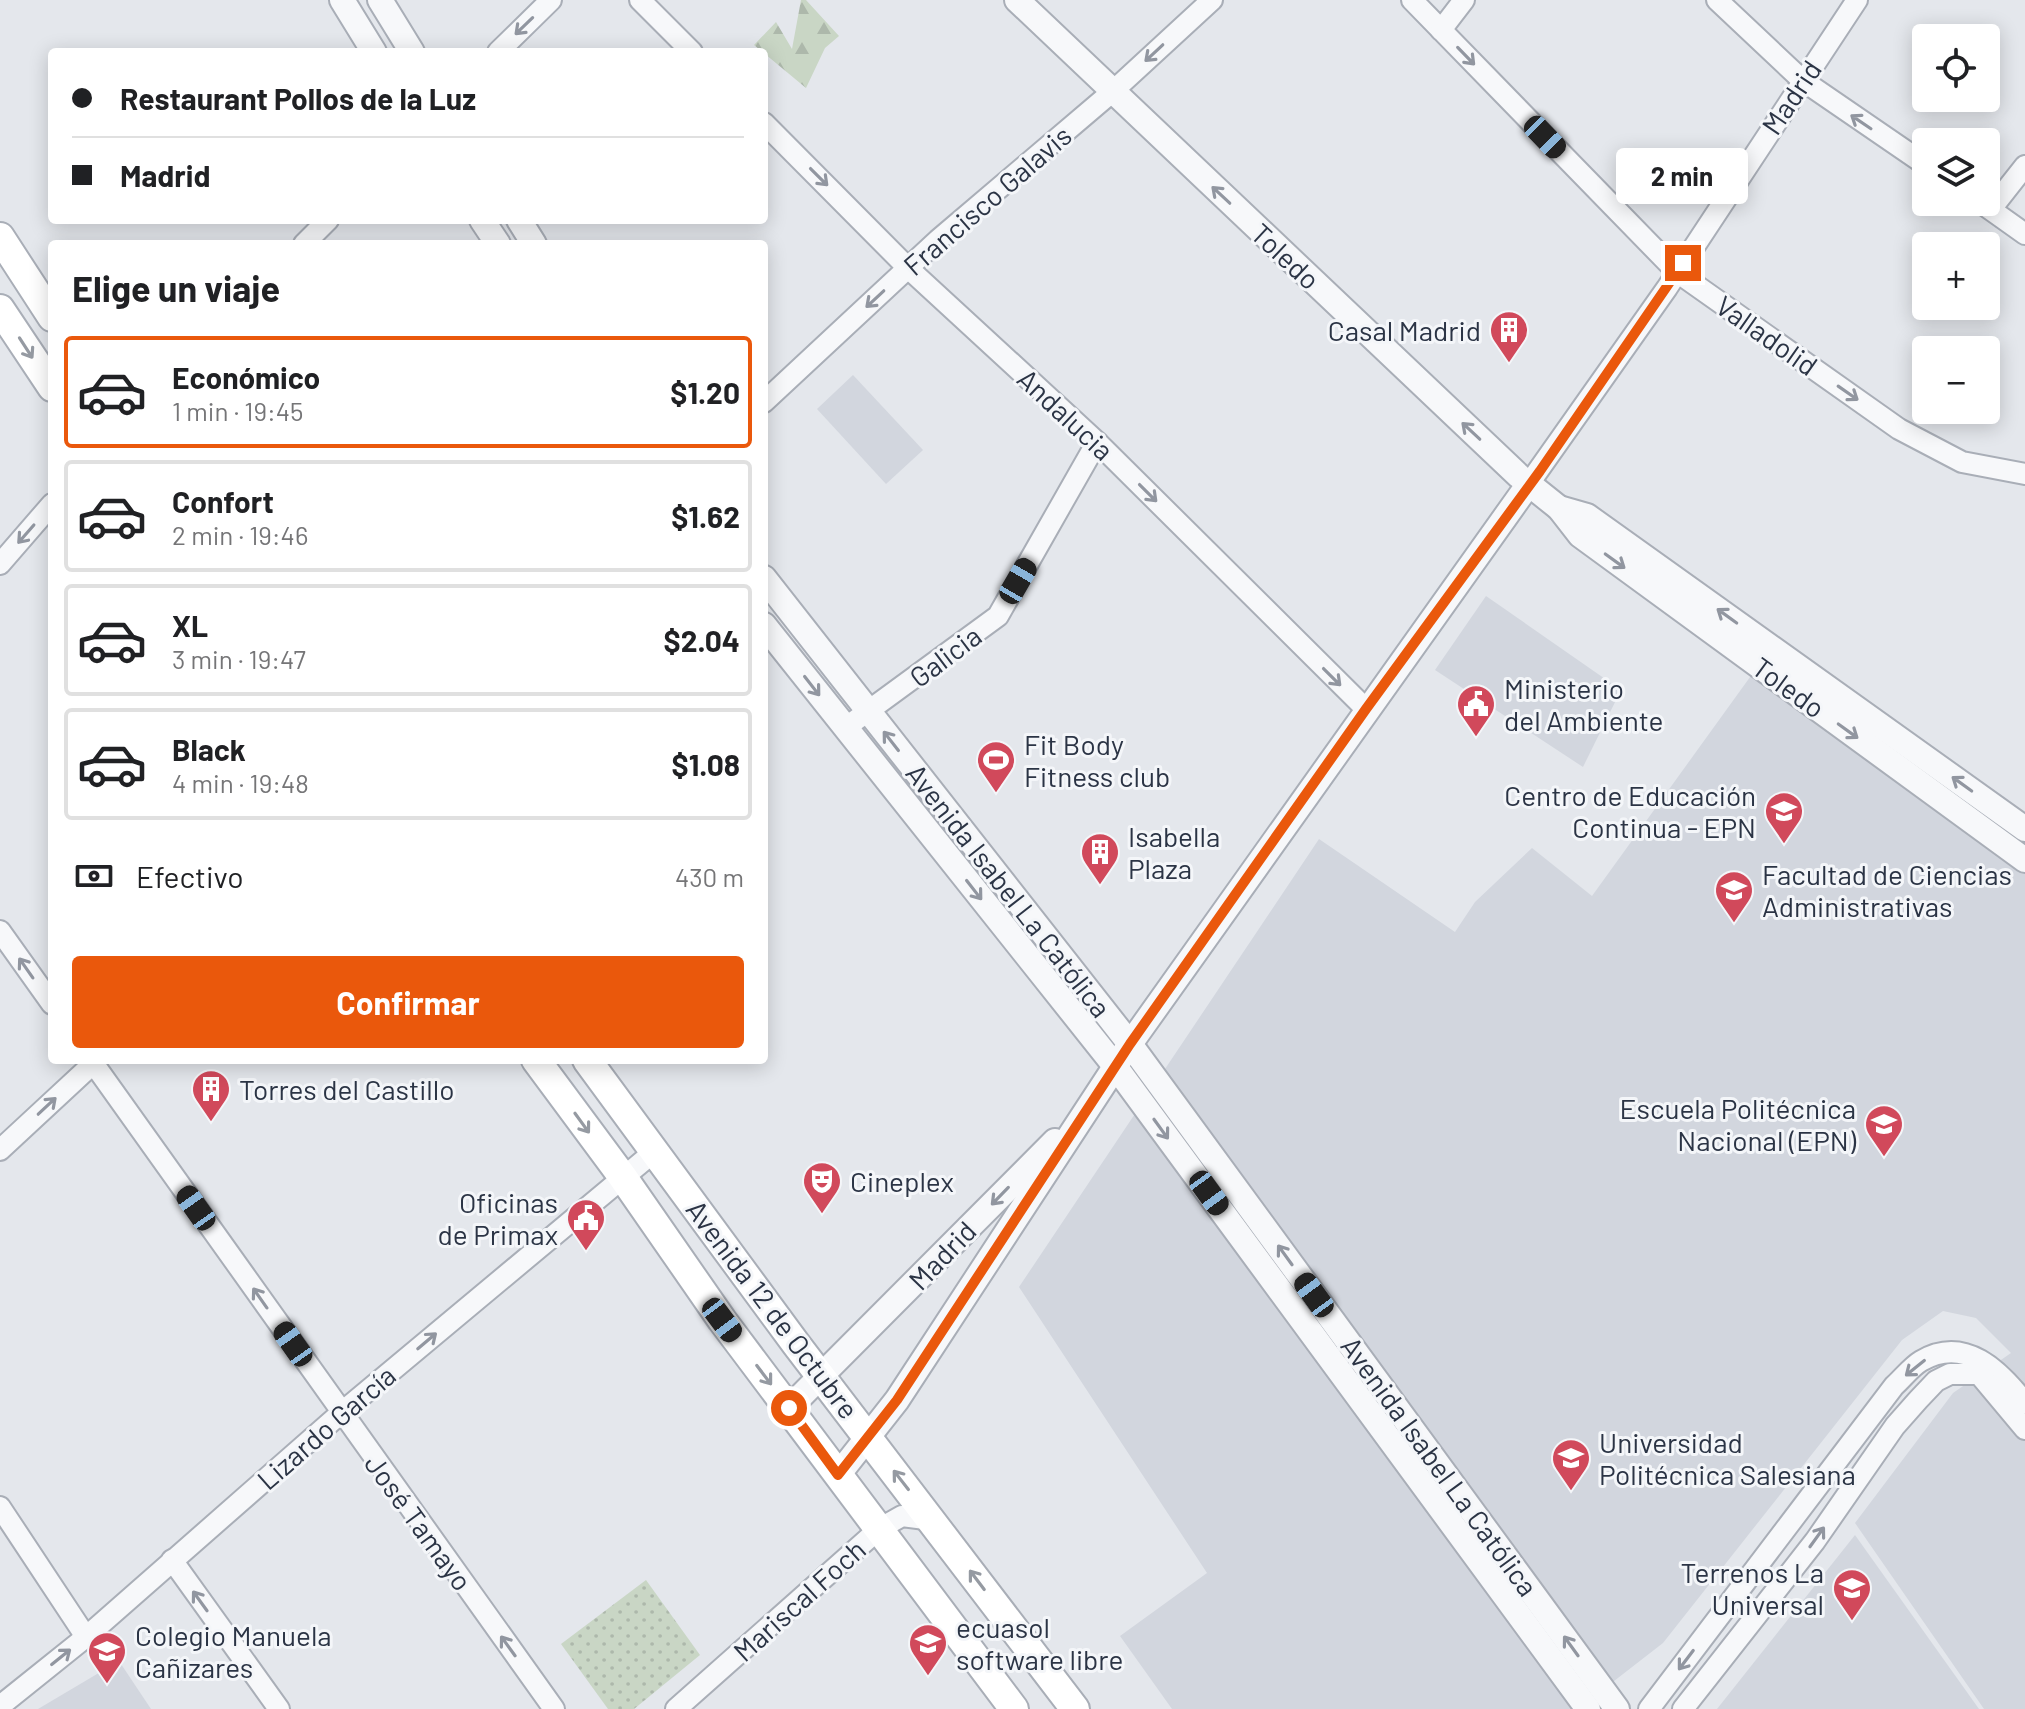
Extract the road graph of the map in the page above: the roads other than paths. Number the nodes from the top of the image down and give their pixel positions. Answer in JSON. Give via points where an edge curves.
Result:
{"nodes":[{"id":1,"x":342,"y":0,"type":"edge"},
{"id":2,"x":380,"y":0,"type":"edge"},
{"id":3,"x":551,"y":0,"type":"edge"},
{"id":4,"x":640,"y":0,"type":"edge"},
{"id":5,"x":1017,"y":0,"type":"edge"},
{"id":6,"x":1212,"y":0,"type":"edge"},
{"id":7,"x":1412,"y":0,"type":"edge"},
{"id":8,"x":1464,"y":0,"type":"edge"},
{"id":9,"x":1717,"y":0,"type":"edge"},
{"id":10,"x":1857,"y":0,"type":"edge"},
{"id":11,"x":1441,"y":30,"type":"junction"},
{"id":12,"x":372,"y":48,"type":"edge"},
{"id":13,"x":410,"y":48,"type":"edge"},
{"id":14,"x":502,"y":48,"type":"edge"},
{"id":15,"x":688,"y":48,"type":"edge"},
{"id":16,"x":1802,"y":80,"type":"junction"},
{"id":17,"x":1112,"y":92,"type":"junction"},
{"id":18,"x":768,"y":127,"type":"edge"},
{"id":19,"x":1912,"y":155,"type":"edge"},
{"id":20,"x":2025,"y":166,"type":"edge"},
{"id":21,"x":2000,"y":191,"type":"edge"},
{"id":22,"x":2000,"y":215,"type":"edge"},
{"id":23,"x":324,"y":224,"type":"edge"},
{"id":24,"x":2025,"y":234,"type":"edge"},
{"id":25,"x":0,"y":237,"type":"edge"},
{"id":26,"x":308,"y":240,"type":"edge"},
{"id":27,"x":908,"y":268,"type":"junction"},
{"id":28,"x":1677,"y":272,"type":"junction"},
{"id":29,"x":0,"y":309,"type":"edge"},
{"id":30,"x":48,"y":311,"type":"edge"},
{"id":31,"x":48,"y":381,"type":"edge"},
{"id":32,"x":768,"y":398,"type":"edge"},
{"id":33,"x":1097,"y":442,"type":"junction"},
{"id":34,"x":2025,"y":474,"type":"edge"},
{"id":35,"x":1528,"y":485,"type":"junction"},
{"id":36,"x":1559,"y":508,"type":"junction"},
{"id":37,"x":48,"y":509,"type":"edge"},
{"id":38,"x":0,"y":564,"type":"edge"},
{"id":39,"x":768,"y":583,"type":"edge"},
{"id":40,"x":768,"y":630,"type":"edge"},
{"id":41,"x":1366,"y":709,"type":"junction"},
{"id":42,"x":869,"y":712,"type":"junction"},
{"id":43,"x":845,"y":728,"type":"junction"},
{"id":44,"x":2025,"y":829,"type":"edge"},
{"id":45,"x":2025,"y":860,"type":"edge"},
{"id":46,"x":0,"y":931,"type":"edge"},
{"id":47,"x":48,"y":998,"type":"edge"},
{"id":48,"x":1130,"y":1044,"type":"junction"},
{"id":49,"x":91,"y":1064,"type":"edge"},
{"id":50,"x":96,"y":1064,"type":"edge"},
{"id":51,"x":539,"y":1064,"type":"edge"},
{"id":52,"x":590,"y":1064,"type":"edge"},
{"id":53,"x":1115,"y":1066,"type":"junction"},
{"id":54,"x":1094,"y":1100,"type":"junction"},
{"id":55,"x":0,"y":1150,"type":"edge"},
{"id":56,"x":655,"y":1151,"type":"junction"},
{"id":57,"x":622,"y":1176,"type":"junction"},
{"id":58,"x":1944,"y":1354,"type":"junction"},
{"id":59,"x":1950,"y":1374,"type":"junction"},
{"id":60,"x":823,"y":1378,"type":"junction"},
{"id":61,"x":2025,"y":1403,"type":"edge"},
{"id":62,"x":789,"y":1408,"type":"junction"},
{"id":63,"x":341,"y":1413,"type":"junction"},
{"id":64,"x":2025,"y":1429,"type":"edge"},
{"id":65,"x":870,"y":1439,"type":"junction"},
{"id":66,"x":838,"y":1475,"type":"junction"},
{"id":67,"x":0,"y":1507,"type":"edge"},
{"id":68,"x":933,"y":1520,"type":"junction"},
{"id":69,"x":879,"y":1529,"type":"junction"},
{"id":70,"x":172,"y":1560,"type":"junction"},
{"id":71,"x":86,"y":1637,"type":"junction"},
{"id":72,"x":0,"y":1706,"type":"edge"},
{"id":73,"x":279,"y":1709,"type":"edge"},
{"id":74,"x":554,"y":1709,"type":"edge"},
{"id":75,"x":676,"y":1709,"type":"edge"},
{"id":76,"x":1014,"y":1709,"type":"edge"},
{"id":77,"x":1075,"y":1709,"type":"edge"},
{"id":78,"x":1588,"y":1709,"type":"edge"},
{"id":79,"x":1617,"y":1709,"type":"edge"},
{"id":80,"x":1649,"y":1709,"type":"edge"},
{"id":81,"x":1683,"y":1709,"type":"edge"}],
"edges":[{"from":1,"to":12,"type":"street"},
{"from":2,"to":13,"type":"street"},
{"from":3,"to":14,"type":"street","one_way":true},
{"from":4,"to":15,"type":"street"},
{"from":5,"to":17,"type":"street","name":"Toledo"},
{"from":6,"to":17,"type":"street","name":"Francisco Galavis","one_way":true},
{"from":7,"to":11,"type":"street","name":"Valladolid"},
{"from":8,"to":11,"type":"street"},
{"from":9,"to":16,"type":"street"},
{"from":10,"to":16,"type":"street","name":"Madrid"},
{"from":11,"to":28,"type":"street","name":"Valladolid","one_way":true},
{"from":19,"to":16,"type":"street","one_way":true},
{"from":16,"to":28,"type":"street","name":"Madrid"},
{"from":17,"to":27,"type":"street","name":"Francisco Galavis"},
{"from":35,"to":17,"type":"street","name":"Toledo","one_way":true},
{"from":18,"to":27,"type":"street","name":"Andalucia","one_way":true},
{"from":20,"to":21,"type":"street"},
{"from":22,"to":24,"type":"street"},
{"from":23,"to":26,"type":"street"},
{"from":25,"to":30,"type":"main road"},
{"from":27,"to":32,"type":"street","name":"Francisco Galavis","one_way":true},
{"from":27,"to":33,"type":"street","name":"Andalucia"},
{"from":28,"to":34,"type":"street","name":"Valladolid","one_way":true,"via":[[1899,429],[1962,462]]},
{"from":28,"to":35,"type":"street","name":"Madrid"},
{"from":29,"to":31,"type":"main road","one_way":true},
{"from":33,"to":41,"type":"street","name":"Andalucia","one_way":true},
{"from":33,"to":42,"type":"street","name":"Galicia","via":[[998,616]]},
{"from":35,"to":36,"type":"street","name":"Toledo"},
{"from":35,"to":41,"type":"street","name":"Madrid"},
{"from":44,"to":36,"type":"street","name":"Toledo","one_way":true,"via":[[1587,516]]},
{"from":36,"to":45,"type":"street","name":"Toledo","one_way":true,"via":[[1580,535]]},
{"from":37,"to":38,"type":"street","one_way":true},
{"from":39,"to":42,"type":"street","name":"Avenida Isabel La Católica"},
{"from":40,"to":43,"type":"street","name":"Avenida Isabel La Católica","one_way":true},
{"from":41,"to":48,"type":"street","name":"Madrid"},
{"from":42,"to":43,"type":"street","name":"Galicia"},
{"from":48,"to":42,"type":"street","name":"Avenida Isabel La Católica","one_way":true},
{"from":43,"to":53,"type":"street","name":"Avenida Isabel La Católica","one_way":true},
{"from":47,"to":46,"type":"street","one_way":true},
{"from":48,"to":53,"type":"street","name":"Madrid"},
{"from":79,"to":48,"type":"street","name":"Avenida Isabel La Católica","one_way":true},
{"from":55,"to":49,"type":"street","one_way":true},
{"from":63,"to":50,"type":"street","name":"José Tamayo","one_way":true},
{"from":51,"to":57,"type":"main road","name":"Avenida 12 de Octubre","one_way":true},
{"from":52,"to":56,"type":"main road","name":"Avenida 12 de Octubre"},
{"from":53,"to":54,"type":"street","name":"Madrid"},
{"from":53,"to":78,"type":"street","name":"Avenida Isabel La Católica","one_way":true},
{"from":54,"to":60,"type":"street","name":"Madrid","one_way":true},
{"from":54,"to":65,"type":"street","name":"Madrid"},
{"from":56,"to":57,"type":"street","name":"Lizardo García"},
{"from":56,"to":60,"type":"main road","name":"Avenida 12 de Octubre"},
{"from":57,"to":62,"type":"main road","name":"Avenida 12 de Octubre","one_way":true},
{"from":63,"to":57,"type":"street","name":"Lizardo García","one_way":true},
{"from":58,"to":59,"type":"street"},
{"from":58,"to":61,"type":"street","via":[[1969,1353],[1986,1360]]},
{"from":58,"to":80,"type":"street","one_way":true,"via":[[1922,1360],[1894,1386]]},
{"from":59,"to":64,"type":"street","via":[[1979,1374]]},
{"from":81,"to":59,"type":"street","one_way":true,"via":[[1815,1541],[1895,1426],[1936,1381]]},
{"from":60,"to":62,"type":"street","name":"Madrid"},
{"from":60,"to":65,"type":"main road","name":"Avenida 12 de Octubre"},
{"from":62,"to":66,"type":"main road","name":"Avenida 12 de Octubre"},
{"from":63,"to":70,"type":"street","name":"Lizardo García"},
{"from":74,"to":63,"type":"street","name":"José Tamayo","one_way":true},
{"from":65,"to":66,"type":"street","name":"Madrid"},
{"from":68,"to":65,"type":"main road","name":"Avenida 12 de Octubre","one_way":true},
{"from":66,"to":69,"type":"main road","name":"Avenida 12 de Octubre"},
{"from":67,"to":71,"type":"street"},
{"from":68,"to":69,"type":"street","name":"Mariscal Foch","via":[[902,1516]]},
{"from":77,"to":68,"type":"main road","name":"Avenida 12 de Octubre","one_way":true},
{"from":69,"to":75,"type":"street","name":"Mariscal Foch"},
{"from":69,"to":76,"type":"main road","name":"Avenida 12 de Octubre"},
{"from":70,"to":71,"type":"street","name":"Lizardo García"},
{"from":73,"to":70,"type":"street","one_way":true},
{"from":72,"to":71,"type":"street","name":"Lizardo García","one_way":true}]}
